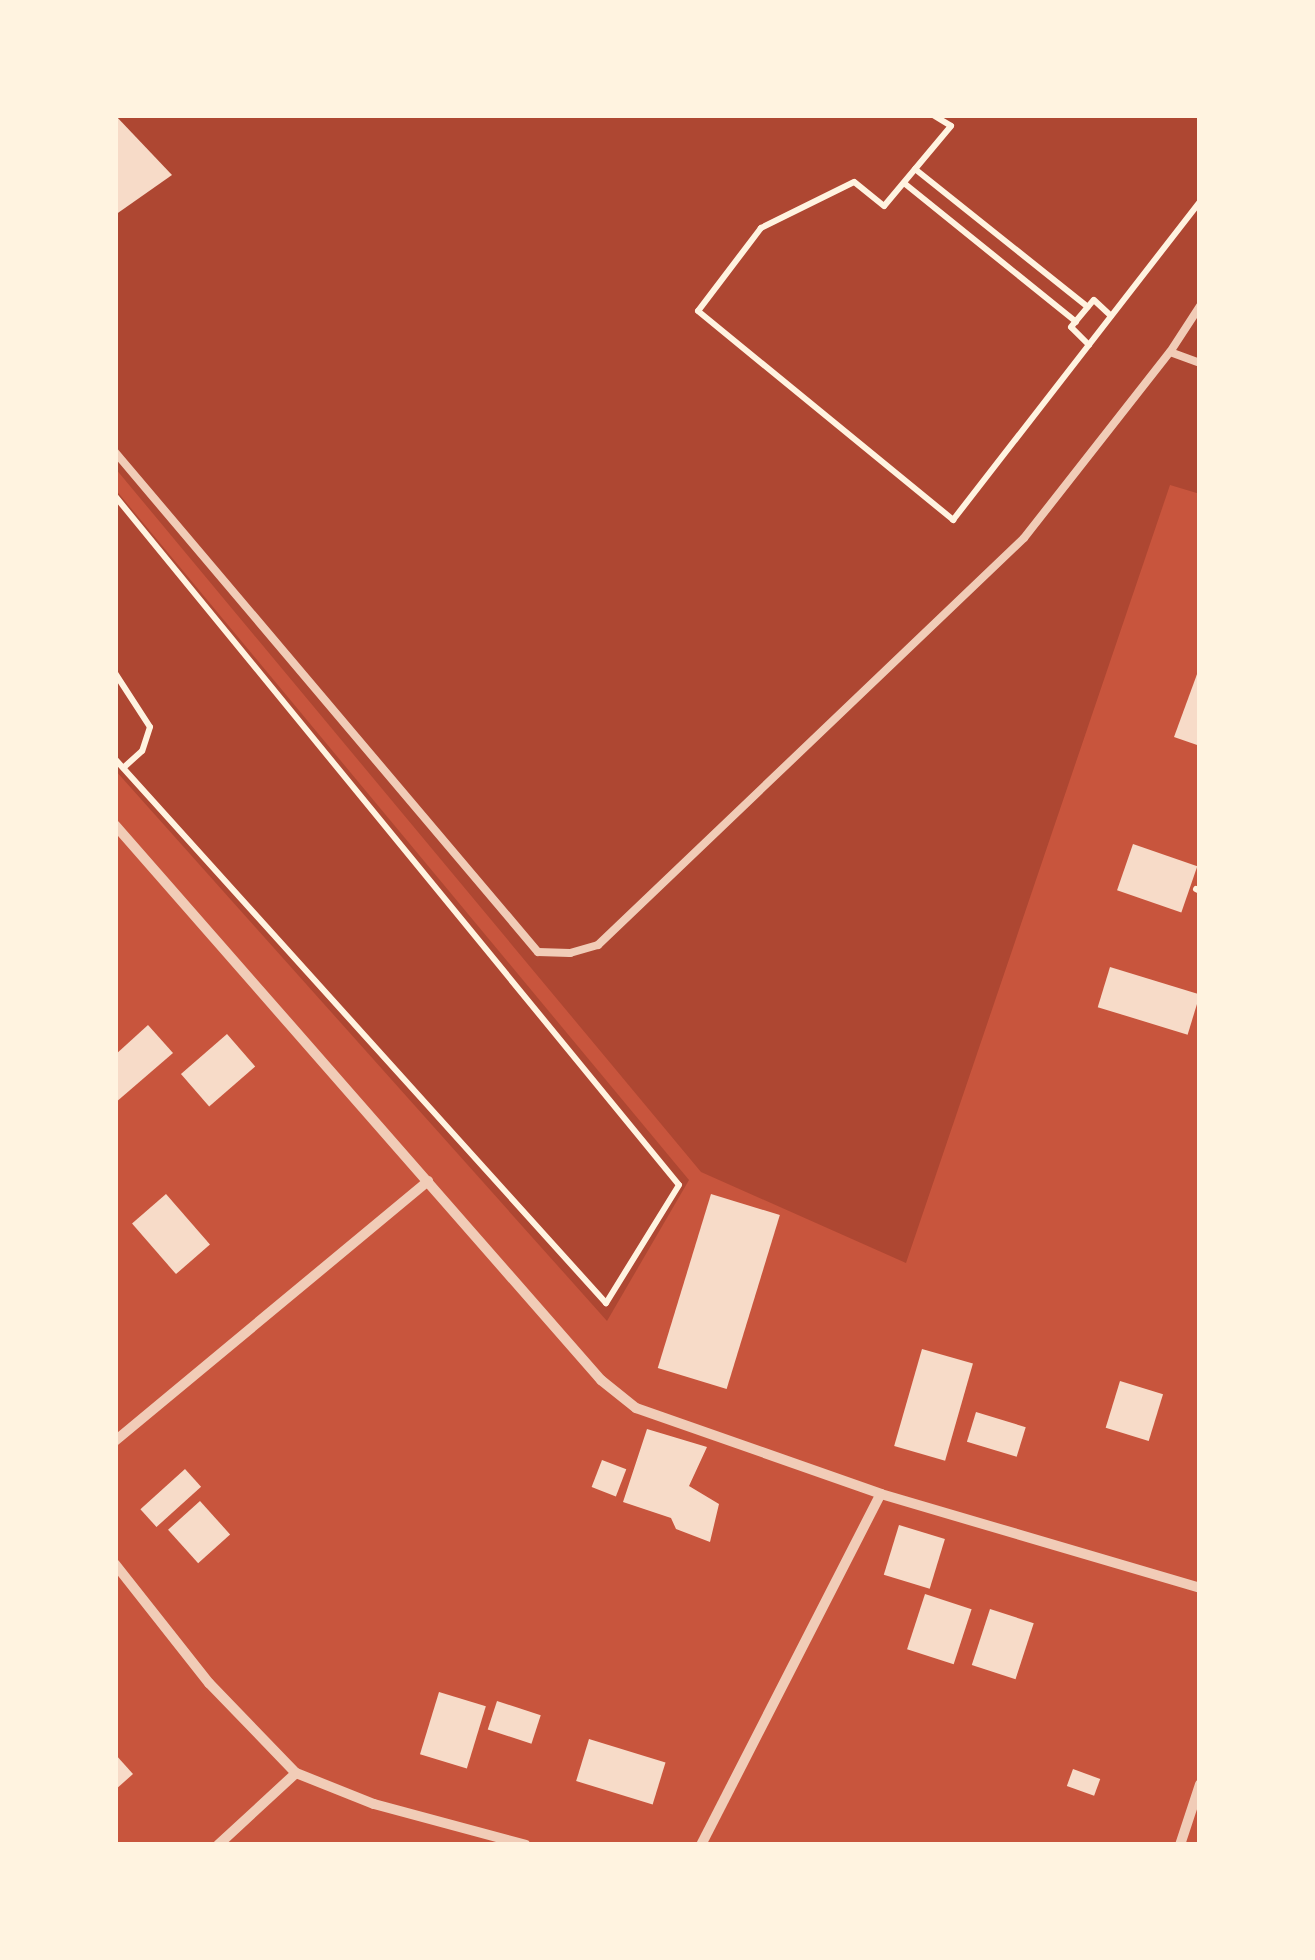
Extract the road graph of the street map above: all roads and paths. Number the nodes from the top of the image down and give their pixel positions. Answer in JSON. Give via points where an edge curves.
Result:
{"nodes":[{"id":1,"x":934,"y":115,"type":"edge"},
{"id":2,"x":915,"y":170,"type":"junction"},
{"id":3,"x":904,"y":183,"type":"junction"},
{"id":4,"x":1200,"y":201,"type":"edge"},
{"id":5,"x":1200,"y":306,"type":"edge"},
{"id":6,"x":1088,"y":307,"type":"junction"},
{"id":7,"x":1112,"y":316,"type":"junction"},
{"id":8,"x":1076,"y":322,"type":"junction"},
{"id":9,"x":1089,"y":345,"type":"junction"},
{"id":10,"x":1170,"y":352,"type":"junction"},
{"id":11,"x":1200,"y":364,"type":"edge"},
{"id":12,"x":115,"y":452,"type":"edge"},
{"id":13,"x":115,"y":496,"type":"edge"},
{"id":14,"x":115,"y":674,"type":"edge"},
{"id":15,"x":115,"y":759,"type":"edge"},
{"id":16,"x":124,"y":768,"type":"junction"},
{"id":17,"x":115,"y":825,"type":"edge"},
{"id":18,"x":428,"y":1181,"type":"junction"},
{"id":19,"x":115,"y":1441,"type":"edge"},
{"id":20,"x":881,"y":1494,"type":"junction"},
{"id":21,"x":115,"y":1564,"type":"edge"},
{"id":22,"x":1200,"y":1588,"type":"edge"},
{"id":23,"x":296,"y":1773,"type":"junction"},
{"id":24,"x":1200,"y":1784,"type":"edge"},
{"id":25,"x":218,"y":1845,"type":"edge"},
{"id":26,"x":526,"y":1845,"type":"edge"},
{"id":27,"x":700,"y":1845,"type":"edge"},
{"id":28,"x":1180,"y":1845,"type":"edge"}],
"edges":[{"from":1,"to":2,"type":"path","via":[[951,126]]},
{"from":2,"to":3,"type":"path"},
{"from":2,"to":6,"type":"path"},
{"from":3,"to":8,"type":"path"},
{"from":3,"to":9,"type":"path","via":[[884,206],[854,182],[761,228],[698,311],[953,520]]},
{"from":4,"to":7,"type":"path"},
{"from":5,"to":10,"type":"lane"},
{"from":6,"to":7,"type":"path","via":[[1094,300]]},
{"from":6,"to":8,"type":"path"},
{"from":7,"to":9,"type":"path"},
{"from":8,"to":9,"type":"path","via":[[1071,327]]},
{"from":10,"to":11,"type":"lane"},
{"from":10,"to":12,"type":"lane","via":[[1024,538],[598,945],[570,953],[538,952]]},
{"from":13,"to":16,"type":"path","via":[[678,1185],[606,1303]]},
{"from":14,"to":16,"type":"path","via":[[150,727],[142,751]]},
{"from":15,"to":16,"type":"path"},
{"from":17,"to":18,"type":"street"},
{"from":18,"to":19,"type":"street"},
{"from":18,"to":20,"type":"street","via":[[601,1380],[636,1408]]},
{"from":20,"to":22,"type":"street"},
{"from":20,"to":27,"type":"street"},
{"from":21,"to":23,"type":"street","via":[[209,1682]]},
{"from":23,"to":25,"type":"street"},
{"from":23,"to":26,"type":"street","via":[[374,1804]]},
{"from":24,"to":28,"type":"street"}]}
